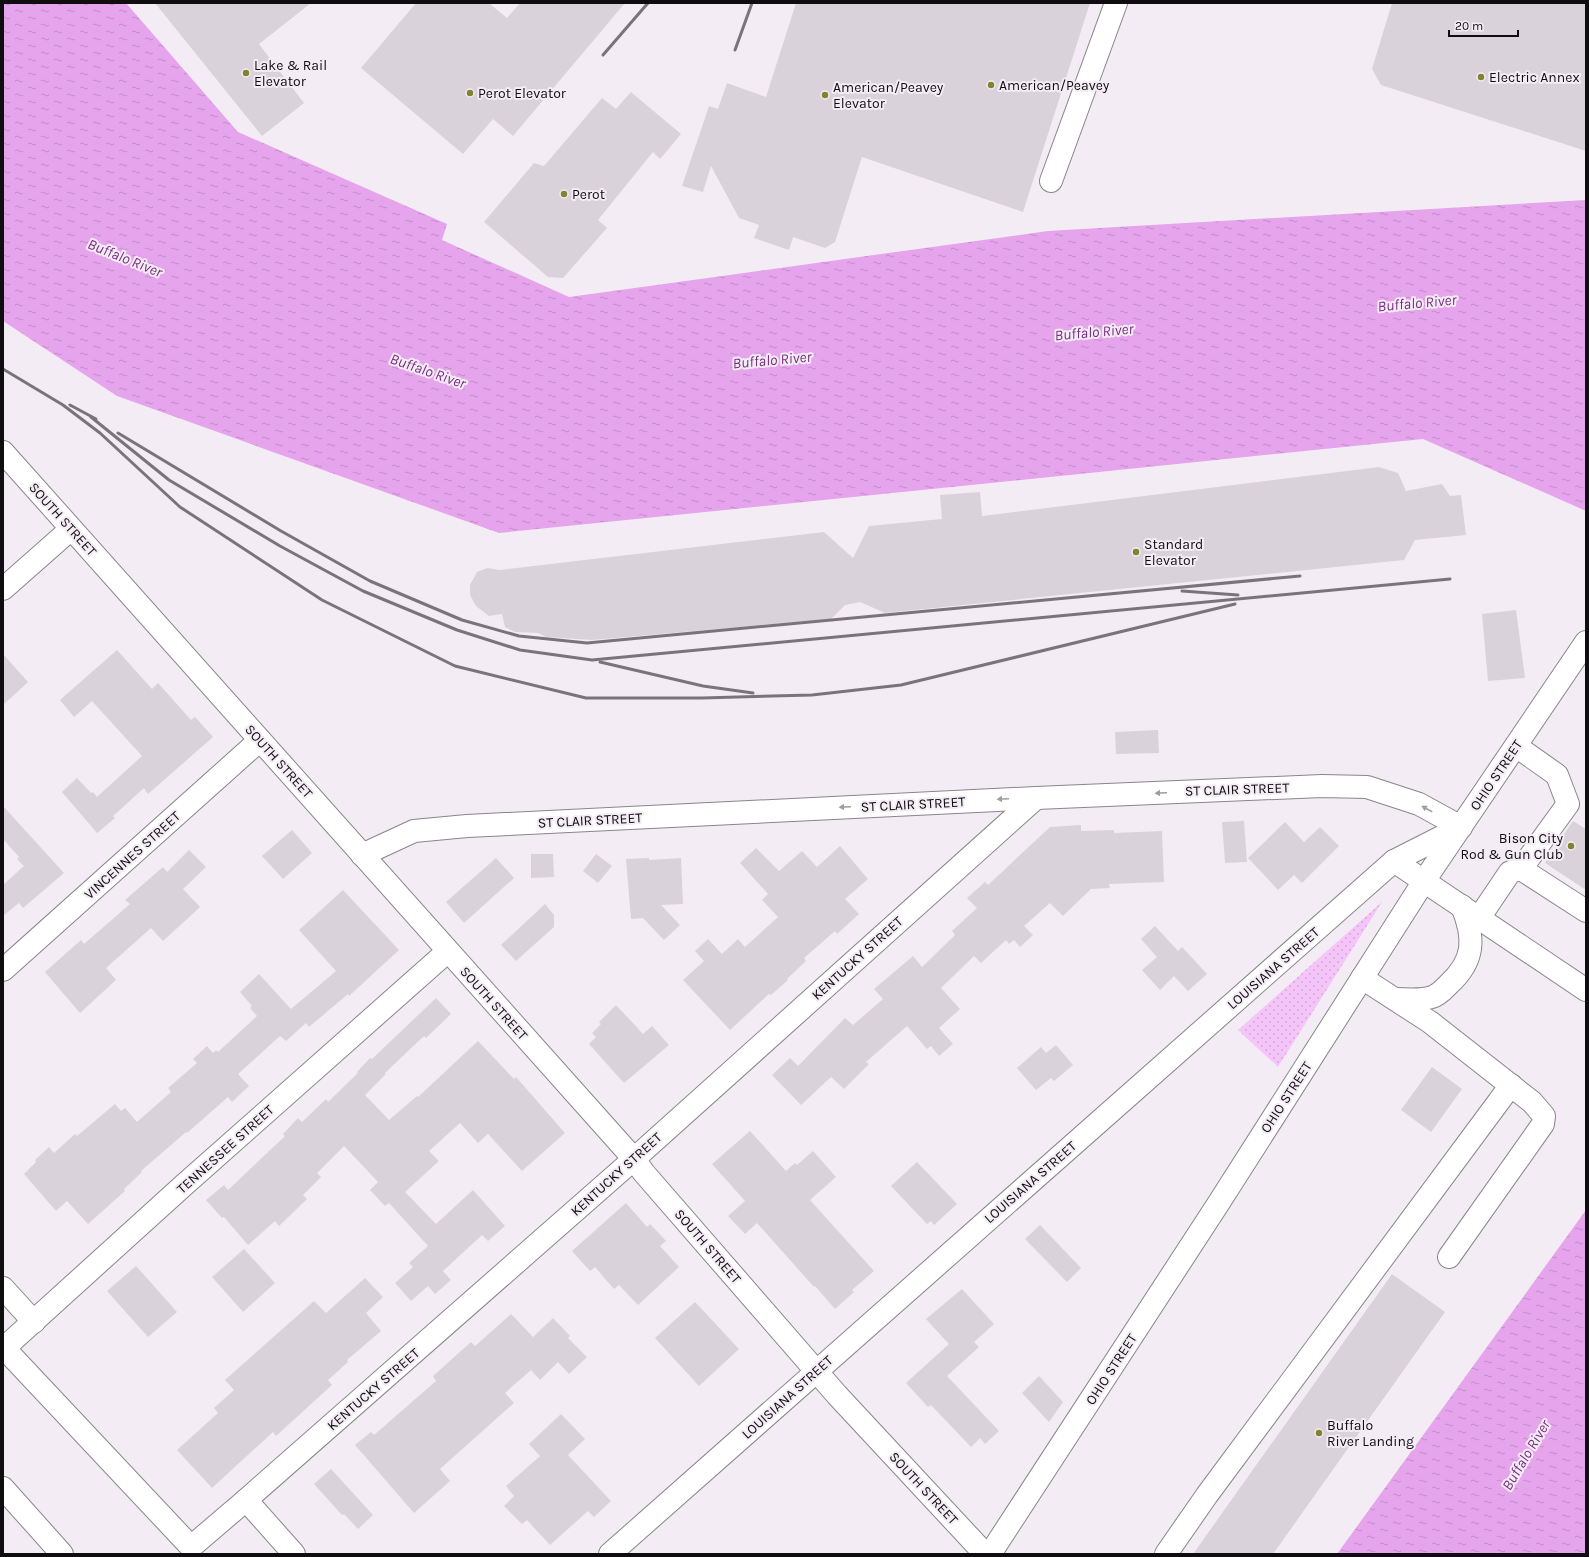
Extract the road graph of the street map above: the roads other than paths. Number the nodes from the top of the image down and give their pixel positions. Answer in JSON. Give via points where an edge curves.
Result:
{"nodes":[{"id":1,"x":1116,"y":3,"type":"edge"},
{"id":2,"x":1051,"y":181,"type":"dead end"},
{"id":3,"x":3,"y":452,"type":"edge"},
{"id":4,"x":71,"y":529,"type":"junction"},
{"id":5,"x":3,"y":589,"type":"edge"},
{"id":6,"x":1586,"y":642,"type":"edge"},
{"id":7,"x":260,"y":740,"type":"junction"},
{"id":8,"x":1516,"y":746,"type":"junction"},
{"id":9,"x":1036,"y":798,"type":"junction"},
{"id":10,"x":1461,"y":827,"type":"junction"},
{"id":11,"x":362,"y":855,"type":"junction"},
{"id":12,"x":1394,"y":861,"type":"junction"},
{"id":13,"x":1521,"y":869,"type":"junction"},
{"id":14,"x":1424,"y":881,"type":"junction"},
{"id":15,"x":1586,"y":911,"type":"edge"},
{"id":16,"x":1470,"y":912,"type":"junction"},
{"id":17,"x":448,"y":951,"type":"junction"},
{"id":18,"x":3,"y":970,"type":"edge"},
{"id":19,"x":1362,"y":978,"type":"junction"},
{"id":20,"x":1586,"y":990,"type":"edge"},
{"id":21,"x":1395,"y":999,"type":"junction"},
{"id":22,"x":1511,"y":1085,"type":"junction"},
{"id":23,"x":634,"y":1159,"type":"junction"},
{"id":24,"x":1449,"y":1257,"type":"dead end"},
{"id":25,"x":3,"y":1288,"type":"edge"},
{"id":26,"x":34,"y":1322,"type":"junction"},
{"id":27,"x":4,"y":1349,"type":"edge"},
{"id":28,"x":817,"y":1371,"type":"junction"},
{"id":29,"x":3,"y":1488,"type":"edge"},
{"id":30,"x":246,"y":1500,"type":"junction"},
{"id":31,"x":994,"y":1552,"type":"edge"},
{"id":32,"x":62,"y":1554,"type":"edge"},
{"id":33,"x":294,"y":1554,"type":"edge"},
{"id":34,"x":610,"y":1554,"type":"edge"},
{"id":35,"x":1166,"y":1554,"type":"edge"}],
"edges":[{"from":1,"to":2,"type":"street"},
{"from":3,"to":4,"type":"street","name":"SOUTH STREET"},
{"from":4,"to":5,"type":"street"},
{"from":4,"to":7,"type":"street","name":"SOUTH STREET"},
{"from":6,"to":8,"type":"street","name":"OHIO STREET"},
{"from":7,"to":11,"type":"street","name":"SOUTH STREET"},
{"from":7,"to":18,"type":"street","name":"VINCENNES STREET"},
{"from":8,"to":10,"type":"street","name":"OHIO STREET"},
{"from":8,"to":13,"type":"street","via":[[1557,775],[1568,804]]},
{"from":10,"to":9,"type":"street","name":"ST CLAIR STREET","one_way":true,"via":[[1419,804],[1368,787],[1322,786]]},
{"from":9,"to":11,"type":"street","name":"ST CLAIR STREET","one_way":true,"via":[[467,826],[414,831]]},
{"from":9,"to":23,"type":"street","name":"KENTUCKY STREET"},
{"from":10,"to":12,"type":"street","name":"LOUISIANA STREET"},
{"from":10,"to":14,"type":"street","name":"OHIO STREET"},
{"from":11,"to":17,"type":"street","name":"SOUTH STREET"},
{"from":12,"to":14,"type":"street"},
{"from":12,"to":28,"type":"street","name":"LOUISIANA STREET"},
{"from":13,"to":15,"type":"street"},
{"from":13,"to":16,"type":"street","via":[[1510,872]]},
{"from":14,"to":16,"type":"street"},
{"from":14,"to":19,"type":"street","name":"OHIO STREET"},
{"from":16,"to":20,"type":"street"},
{"from":16,"to":21,"type":"street","via":[[1472,936],[1464,968],[1433,997]]},
{"from":17,"to":23,"type":"street","name":"SOUTH STREET"},
{"from":17,"to":26,"type":"street","name":"TENNESSEE STREET"},
{"from":19,"to":21,"type":"street"},
{"from":19,"to":31,"type":"street","name":"OHIO STREET"},
{"from":21,"to":22,"type":"street","via":[[1430,1022]]},
{"from":22,"to":24,"type":"street","via":[[1544,1116],[1543,1124]]},
{"from":22,"to":35,"type":"street"},
{"from":23,"to":28,"type":"street","name":"SOUTH STREET"},
{"from":23,"to":30,"type":"street","name":"KENTUCKY STREET"},
{"from":25,"to":26,"type":"street"},
{"from":26,"to":27,"type":"street","name":"TENNESSEE STREET"},
{"from":27,"to":30,"type":"street","name":"KENTUCKY STREET","via":[[191,1547]]},
{"from":28,"to":31,"type":"street","name":"SOUTH STREET"},
{"from":28,"to":34,"type":"street","name":"LOUISIANA STREET"},
{"from":29,"to":32,"type":"street"},
{"from":30,"to":33,"type":"street"}]}
